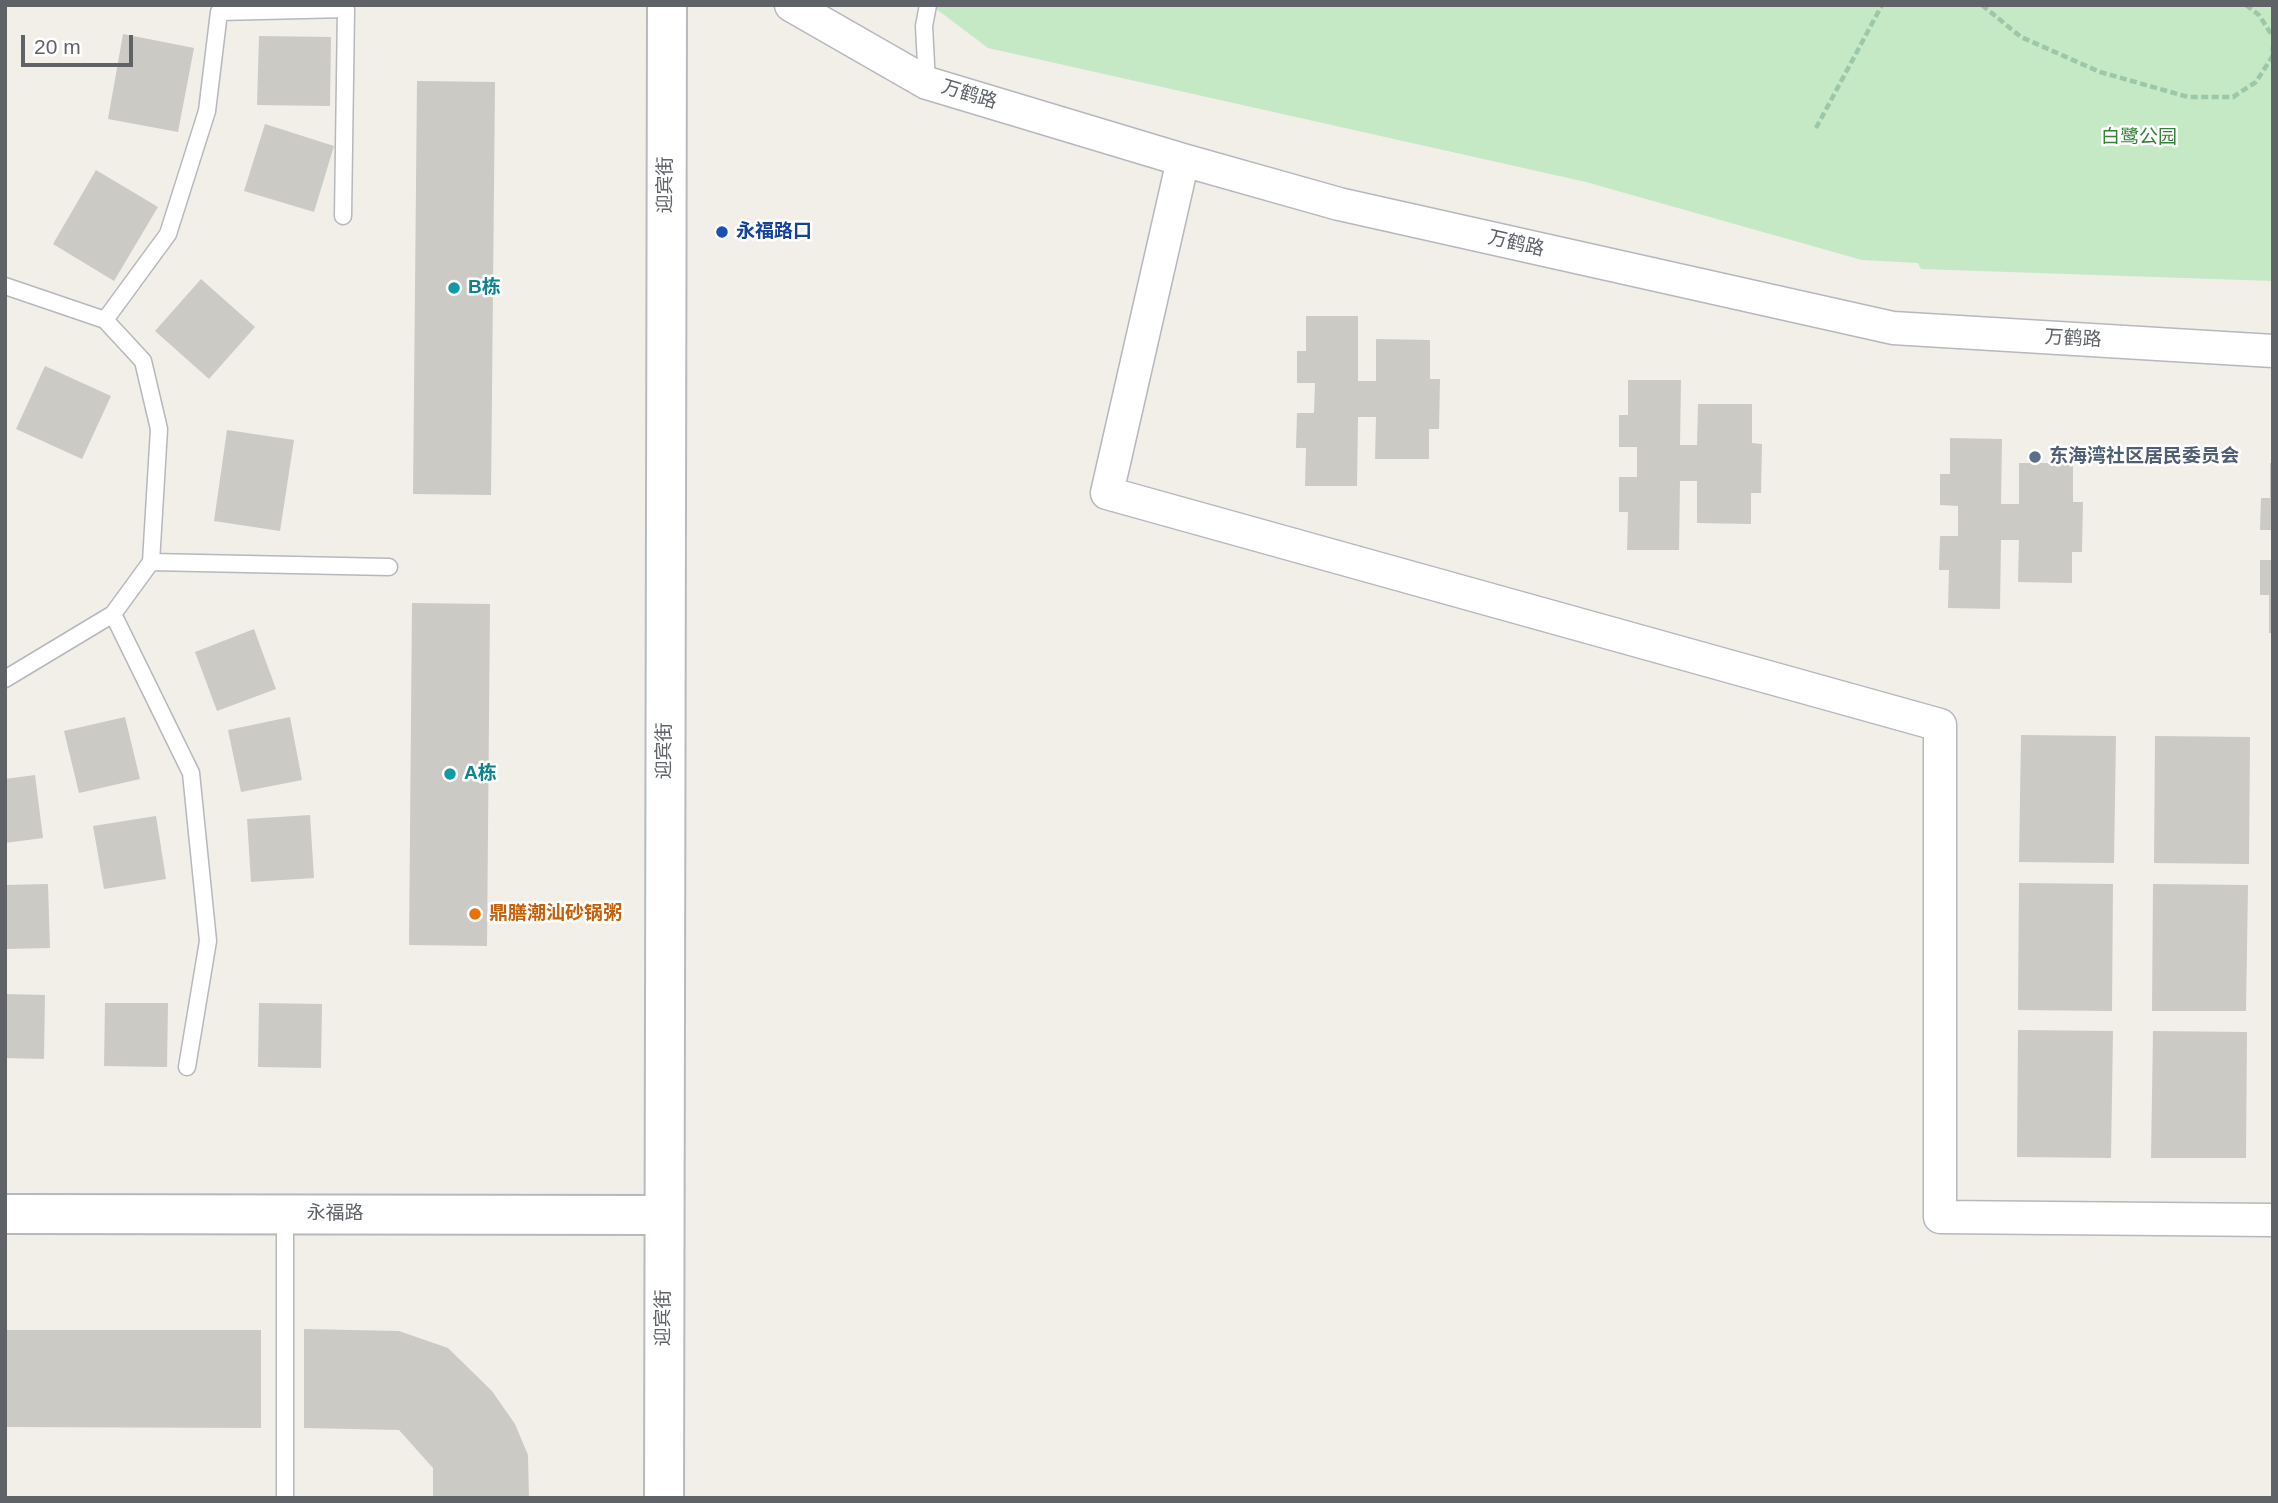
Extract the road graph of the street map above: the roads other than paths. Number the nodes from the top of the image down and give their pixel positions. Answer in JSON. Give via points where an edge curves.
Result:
{"nodes":[{"id":1,"x":667,"y":5,"type":"edge"},
{"id":2,"x":791,"y":5,"type":"edge"},
{"id":3,"x":928,"y":5,"type":"edge"},
{"id":4,"x":927,"y":83,"type":"junction"},
{"id":5,"x":1182,"y":160,"type":"junction"},
{"id":6,"x":343,"y":216,"type":"dead end"},
{"id":7,"x":5,"y":286,"type":"edge"},
{"id":8,"x":105,"y":320,"type":"junction"},
{"id":9,"x":2273,"y":351,"type":"edge"},
{"id":10,"x":151,"y":562,"type":"junction"},
{"id":11,"x":389,"y":567,"type":"dead end"},
{"id":12,"x":113,"y":614,"type":"junction"},
{"id":13,"x":5,"y":679,"type":"edge"},
{"id":14,"x":187,"y":1067,"type":"dead end"},
{"id":15,"x":5,"y":1214,"type":"edge"},
{"id":16,"x":285,"y":1214,"type":"junction"},
{"id":17,"x":664,"y":1215,"type":"junction"},
{"id":18,"x":2273,"y":1220,"type":"edge"},
{"id":19,"x":285,"y":1498,"type":"edge"},
{"id":20,"x":664,"y":1498,"type":"edge"}],
"edges":[{"from":1,"to":17,"type":"main road","name":"迎宾街"},
{"from":2,"to":4,"type":"street","name":"万鹤路"},
{"from":3,"to":4,"type":"lane","via":[[924,26]]},
{"from":4,"to":5,"type":"street","name":"万鹤路"},
{"from":5,"to":9,"type":"street","name":"万鹤路","via":[[1339,204],[1893,328]]},
{"from":5,"to":18,"type":"street","via":[[1107,493],[1940,726],[1940,1217]]},
{"from":6,"to":8,"type":"lane","via":[[346,9],[219,12],[207,111],[168,234]]},
{"from":7,"to":8,"type":"lane"},
{"from":8,"to":10,"type":"lane","via":[[143,361],[159,429]]},
{"from":10,"to":11,"type":"lane"},
{"from":10,"to":12,"type":"lane"},
{"from":12,"to":13,"type":"lane"},
{"from":12,"to":14,"type":"lane","via":[[191,773],[208,941]]},
{"from":15,"to":16,"type":"main road","name":"永福路"},
{"from":16,"to":17,"type":"main road","name":"永福路"},
{"from":16,"to":19,"type":"lane"},
{"from":17,"to":20,"type":"main road","name":"迎宾街"}]}
